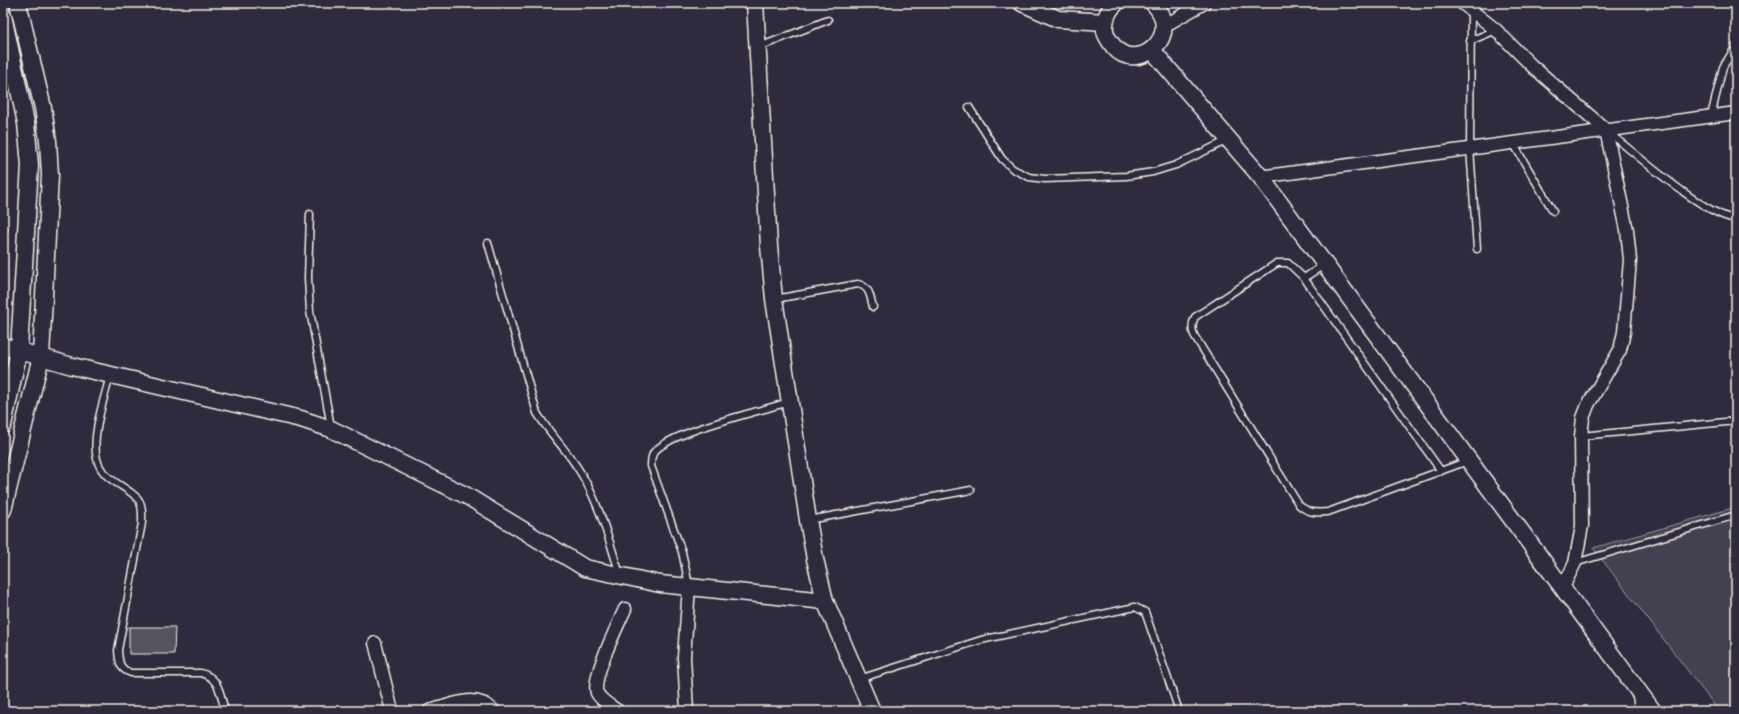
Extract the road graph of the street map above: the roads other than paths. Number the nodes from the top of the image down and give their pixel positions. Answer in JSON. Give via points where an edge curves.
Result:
{"nodes":[{"id":1,"x":18,"y":3,"type":"edge"},
{"id":2,"x":755,"y":3,"type":"edge"},
{"id":3,"x":1022,"y":3,"type":"edge"},
{"id":4,"x":1116,"y":3,"type":"edge"},
{"id":5,"x":1153,"y":3,"type":"edge"},
{"id":6,"x":1204,"y":3,"type":"edge"},
{"id":7,"x":1466,"y":6,"type":"edge"},
{"id":8,"x":3,"y":16,"type":"edge"},
{"id":9,"x":828,"y":20,"type":"dead end"},
{"id":10,"x":1105,"y":22,"type":"junction"},
{"id":11,"x":1164,"y":26,"type":"junction"},
{"id":12,"x":1496,"y":30,"type":"junction"},
{"id":13,"x":1470,"y":41,"type":"junction"},
{"id":14,"x":1736,"y":46,"type":"edge"},
{"id":15,"x":757,"y":47,"type":"junction"},
{"id":16,"x":1152,"y":50,"type":"junction"},
{"id":17,"x":969,"y":108,"type":"dead end"},
{"id":18,"x":1736,"y":113,"type":"edge"},
{"id":19,"x":1711,"y":116,"type":"junction"},
{"id":20,"x":1606,"y":130,"type":"junction"},
{"id":21,"x":1229,"y":140,"type":"junction"},
{"id":22,"x":1513,"y":142,"type":"junction"},
{"id":23,"x":1470,"y":148,"type":"junction"},
{"id":24,"x":1260,"y":176,"type":"junction"},
{"id":25,"x":1553,"y":211,"type":"dead end"},
{"id":26,"x":310,"y":214,"type":"dead end"},
{"id":27,"x":1736,"y":219,"type":"edge"},
{"id":28,"x":488,"y":243,"type":"dead end"},
{"id":29,"x":1477,"y":249,"type":"dead end"},
{"id":30,"x":1325,"y":264,"type":"junction"},
{"id":31,"x":1304,"y":278,"type":"junction"},
{"id":32,"x":774,"y":299,"type":"junction"},
{"id":33,"x":873,"y":307,"type":"dead end"},
{"id":34,"x":3,"y":346,"type":"edge"},
{"id":35,"x":19,"y":350,"type":"junction"},
{"id":36,"x":41,"y":357,"type":"junction"},
{"id":37,"x":103,"y":373,"type":"junction"},
{"id":38,"x":789,"y":402,"type":"junction"},
{"id":39,"x":1736,"y":421,"type":"edge"},
{"id":40,"x":3,"y":425,"type":"edge"},
{"id":41,"x":331,"y":429,"type":"junction"},
{"id":42,"x":1580,"y":436,"type":"junction"},
{"id":43,"x":1470,"y":461,"type":"junction"},
{"id":44,"x":1441,"y":471,"type":"junction"},
{"id":45,"x":971,"y":490,"type":"dead end"},
{"id":46,"x":3,"y":510,"type":"edge"},
{"id":47,"x":1736,"y":515,"type":"edge"},
{"id":48,"x":808,"y":520,"type":"junction"},
{"id":49,"x":1575,"y":563,"type":"junction"},
{"id":50,"x":620,"y":575,"type":"junction"},
{"id":51,"x":689,"y":587,"type":"junction"},
{"id":52,"x":1563,"y":587,"type":"junction"},
{"id":53,"x":825,"y":601,"type":"junction"},
{"id":54,"x":625,"y":609,"type":"dead end"},
{"id":55,"x":375,"y":643,"type":"dead end"},
{"id":56,"x":859,"y":679,"type":"junction"},
{"id":57,"x":1634,"y":685,"type":"junction"},
{"id":58,"x":225,"y":711,"type":"edge"},
{"id":59,"x":392,"y":711,"type":"edge"},
{"id":60,"x":429,"y":711,"type":"edge"},
{"id":61,"x":494,"y":711,"type":"edge"},
{"id":62,"x":618,"y":711,"type":"edge"},
{"id":63,"x":687,"y":711,"type":"edge"},
{"id":64,"x":872,"y":711,"type":"edge"},
{"id":65,"x":1179,"y":711,"type":"edge"},
{"id":66,"x":1638,"y":711,"type":"edge"},
{"id":67,"x":1653,"y":711,"type":"edge"}],
"edges":[{"from":1,"to":36,"type":"street","via":[[43,108],[48,142],[50,175]]},
{"from":2,"to":15,"type":"street"},
{"from":3,"to":10,"type":"street","via":[[1058,19]]},
{"from":4,"to":10,"type":"street","via":[[1108,12]]},
{"from":5,"to":11,"type":"street","via":[[1162,16]]},
{"from":6,"to":11,"type":"street"},
{"from":7,"to":12,"type":"street"},
{"from":7,"to":13,"type":"lane"},
{"from":8,"to":35,"type":"street","via":[[26,123],[30,165]]},
{"from":9,"to":15,"type":"lane"},
{"from":10,"to":16,"type":"street","via":[[1109,42],[1116,49],[1134,56]]},
{"from":11,"to":16,"type":"street","via":[[1159,44]]},
{"from":12,"to":13,"type":"lane"},
{"from":12,"to":20,"type":"street","via":[[1532,66]]},
{"from":13,"to":23,"type":"lane"},
{"from":14,"to":19,"type":"lane","via":[[1724,67]]},
{"from":15,"to":32,"type":"street"},
{"from":16,"to":21,"type":"street"},
{"from":17,"to":21,"type":"lane","via":[[1002,159],[1013,169],[1029,177],[1045,179],[1126,176],[1153,172],[1176,165]]},
{"from":18,"to":19,"type":"street"},
{"from":19,"to":20,"type":"street"},
{"from":20,"to":22,"type":"street"},
{"from":20,"to":27,"type":"lane","via":[[1684,192],[1727,218]]},
{"from":20,"to":42,"type":"street","via":[[1625,217],[1630,260],[1624,332],[1620,350],[1588,405]]},
{"from":21,"to":24,"type":"street"},
{"from":22,"to":23,"type":"street"},
{"from":22,"to":25,"type":"lane"},
{"from":23,"to":24,"type":"street"},
{"from":23,"to":29,"type":"lane"},
{"from":24,"to":30,"type":"street"},
{"from":26,"to":41,"type":"lane","via":[[310,311]]},
{"from":28,"to":50,"type":"lane","via":[[537,412],[548,431],[577,467],[593,495]]},
{"from":30,"to":31,"type":"lane"},
{"from":30,"to":43,"type":"street"},
{"from":31,"to":44,"type":"lane"},
{"from":31,"to":44,"type":"lane","via":[[1288,263],[1277,263],[1195,317],[1192,330],[1299,505],[1306,511],[1328,512]]},
{"from":32,"to":33,"type":"lane","via":[[858,284],[865,285],[869,290]]},
{"from":32,"to":38,"type":"street"},
{"from":34,"to":35,"type":"street"},
{"from":35,"to":36,"type":"street"},
{"from":35,"to":40,"type":"street"},
{"from":36,"to":37,"type":"street"},
{"from":36,"to":46,"type":"street"},
{"from":37,"to":41,"type":"street","via":[[301,419]]},
{"from":37,"to":58,"type":"lane","via":[[95,442],[97,460],[107,476],[138,499],[142,511],[142,523],[118,650],[119,663],[124,671],[131,673],[210,675],[216,682]]},
{"from":38,"to":48,"type":"street"},
{"from":38,"to":51,"type":"lane","via":[[689,432],[655,451],[651,466],[682,552]]},
{"from":39,"to":42,"type":"lane"},
{"from":41,"to":50,"type":"street","via":[[467,496],[585,568]]},
{"from":42,"to":49,"type":"street","via":[[1582,526]]},
{"from":43,"to":44,"type":"lane"},
{"from":43,"to":52,"type":"street"},
{"from":45,"to":48,"type":"lane"},
{"from":47,"to":49,"type":"lane"},
{"from":48,"to":53,"type":"street"},
{"from":49,"to":52,"type":"street"},
{"from":50,"to":51,"type":"street","via":[[660,584]]},
{"from":51,"to":53,"type":"street"},
{"from":51,"to":63,"type":"street","via":[[684,657]]},
{"from":52,"to":57,"type":"street"},
{"from":53,"to":56,"type":"street"},
{"from":54,"to":62,"type":"street","via":[[595,684],[597,694]]},
{"from":55,"to":59,"type":"street"},
{"from":56,"to":64,"type":"street"},
{"from":56,"to":65,"type":"lane","via":[[981,640],[1135,607],[1145,612]]},
{"from":57,"to":66,"type":"lane"},
{"from":57,"to":67,"type":"street"},
{"from":60,"to":61,"type":"street","via":[[472,700],[480,701]]}]}
